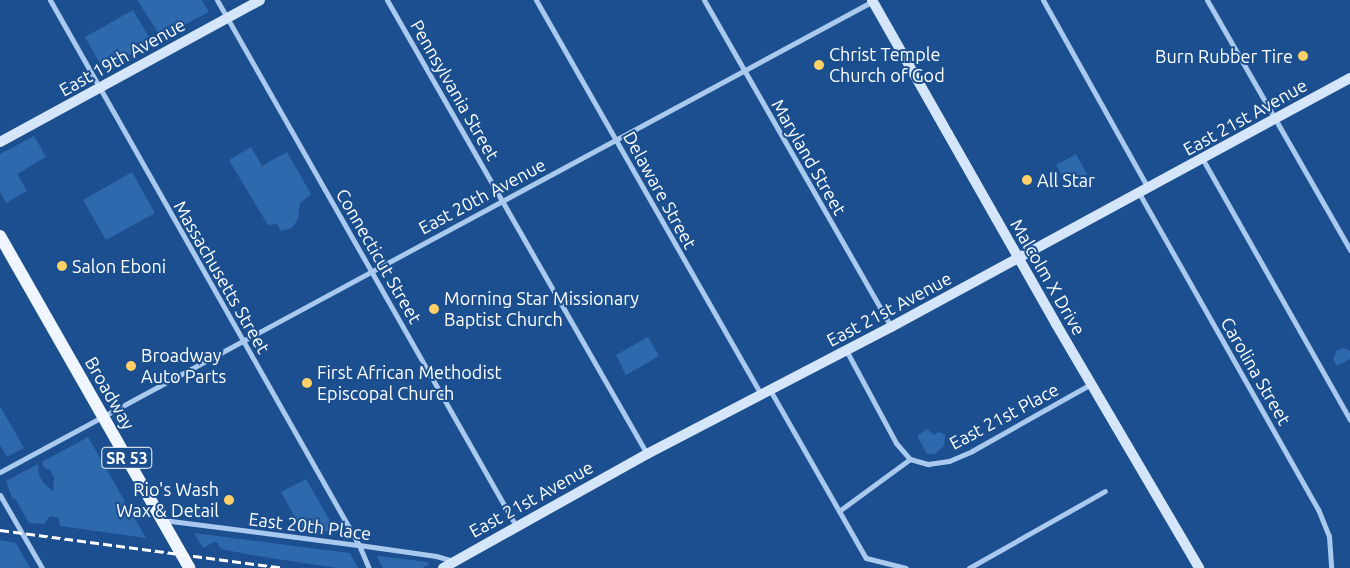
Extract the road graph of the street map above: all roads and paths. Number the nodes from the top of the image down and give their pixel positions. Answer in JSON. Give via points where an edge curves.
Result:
{"nodes":[{"id":1,"x":50,"y":0,"type":"edge"},
{"id":2,"x":217,"y":0,"type":"edge"},
{"id":3,"x":260,"y":0,"type":"edge"},
{"id":4,"x":387,"y":0,"type":"edge"},
{"id":5,"x":536,"y":0,"type":"edge"},
{"id":6,"x":704,"y":0,"type":"edge"},
{"id":7,"x":873,"y":0,"type":"edge"},
{"id":8,"x":1042,"y":0,"type":"edge"},
{"id":9,"x":1207,"y":0,"type":"edge"},
{"id":10,"x":227,"y":18,"type":"junction"},
{"id":11,"x":744,"y":70,"type":"junction"},
{"id":12,"x":1350,"y":78,"type":"edge"},
{"id":13,"x":99,"y":88,"type":"junction"},
{"id":14,"x":1276,"y":118,"type":"junction"},
{"id":15,"x":616,"y":140,"type":"junction"},
{"id":16,"x":0,"y":142,"type":"edge"},
{"id":17,"x":1202,"y":158,"type":"junction"},
{"id":18,"x":1144,"y":191,"type":"junction"},
{"id":19,"x":502,"y":201,"type":"junction"},
{"id":20,"x":0,"y":236,"type":"edge"},
{"id":21,"x":1350,"y":250,"type":"edge"},
{"id":22,"x":1019,"y":258,"type":"junction"},
{"id":23,"x":372,"y":271,"type":"junction"},
{"id":24,"x":891,"y":327,"type":"junction"},
{"id":25,"x":243,"y":341,"type":"junction"},
{"id":26,"x":846,"y":350,"type":"junction"},
{"id":27,"x":1091,"y":384,"type":"junction"},
{"id":28,"x":765,"y":392,"type":"junction"},
{"id":29,"x":103,"y":416,"type":"junction"},
{"id":30,"x":1350,"y":420,"type":"edge"},
{"id":31,"x":647,"y":454,"type":"junction"},
{"id":32,"x":910,"y":459,"type":"junction"},
{"id":33,"x":0,"y":472,"type":"edge"},
{"id":34,"x":1105,"y":491,"type":"dead end"},
{"id":35,"x":0,"y":495,"type":"edge"},
{"id":36,"x":839,"y":511,"type":"junction"},
{"id":37,"x":162,"y":520,"type":"junction"},
{"id":38,"x":516,"y":526,"type":"junction"},
{"id":39,"x":359,"y":545,"type":"junction"},
{"id":40,"x":453,"y":561,"type":"junction"},
{"id":41,"x":42,"y":568,"type":"edge"},
{"id":42,"x":189,"y":568,"type":"edge"},
{"id":43,"x":369,"y":568,"type":"edge"},
{"id":44,"x":443,"y":568,"type":"edge"},
{"id":45,"x":906,"y":568,"type":"edge"},
{"id":46,"x":969,"y":568,"type":"edge"},
{"id":47,"x":1199,"y":568,"type":"edge"},
{"id":48,"x":1331,"y":568,"type":"edge"}],
"edges":[{"from":1,"to":13,"type":"street","name":"Massachusetts Street"},
{"from":2,"to":10,"type":"street","name":"Connecticut Street"},
{"from":3,"to":10,"type":"street","name":"East 19th Avenue"},
{"from":4,"to":19,"type":"street","name":"Pennsylvania Street"},
{"from":5,"to":15,"type":"street","name":"Delaware Street"},
{"from":6,"to":11,"type":"street","name":"Maryland Street"},
{"from":7,"to":11,"type":"street","name":"East 20th Avenue"},
{"from":7,"to":22,"type":"street","name":"Malcolm X Drive"},
{"from":8,"to":18,"type":"street","name":"Carolina Street"},
{"from":9,"to":14,"type":"street"},
{"from":10,"to":13,"type":"street","name":"East 19th Avenue"},
{"from":10,"to":23,"type":"street","name":"Connecticut Street"},
{"from":11,"to":15,"type":"street","name":"East 20th Avenue"},
{"from":11,"to":24,"type":"street","name":"Maryland Street"},
{"from":12,"to":14,"type":"street","name":"East 21st Avenue"},
{"from":13,"to":16,"type":"street","name":"East 19th Avenue"},
{"from":13,"to":25,"type":"street","name":"Massachusetts Street"},
{"from":14,"to":17,"type":"street","name":"East 21st Avenue"},
{"from":14,"to":21,"type":"street"},
{"from":15,"to":19,"type":"street","name":"East 20th Avenue"},
{"from":15,"to":28,"type":"street","name":"Delaware Street"},
{"from":17,"to":18,"type":"street","name":"East 21st Avenue"},
{"from":17,"to":30,"type":"street"},
{"from":18,"to":22,"type":"street","name":"East 21st Avenue"},
{"from":18,"to":48,"type":"street","name":"Carolina Street","via":[[1318,509],[1330,536]]},
{"from":19,"to":23,"type":"street","name":"East 20th Avenue"},
{"from":19,"to":31,"type":"street","name":"Pennsylvania Street"},
{"from":20,"to":29,"type":"main road","name":"Broadway","number":"SR 53"},
{"from":22,"to":24,"type":"street","name":"East 21st Avenue"},
{"from":22,"to":27,"type":"street","name":"Malcolm X Drive"},
{"from":23,"to":25,"type":"street","name":"East 20th Avenue"},
{"from":23,"to":38,"type":"street","name":"Connecticut Street"},
{"from":24,"to":26,"type":"street","name":"East 21st Avenue"},
{"from":25,"to":29,"type":"street","name":"East 20th Avenue"},
{"from":25,"to":39,"type":"street","name":"Massachusetts Street"},
{"from":26,"to":28,"type":"street","name":"East 21st Avenue"},
{"from":26,"to":32,"type":"street","via":[[896,443]]},
{"from":27,"to":32,"type":"street","name":"East 21st Place","via":[[950,461],[928,464]]},
{"from":27,"to":47,"type":"street","name":"Malcolm X Drive"},
{"from":28,"to":31,"type":"street","name":"East 21st Avenue"},
{"from":28,"to":36,"type":"street","name":"Delaware Street"},
{"from":29,"to":33,"type":"street","name":"East 20th Avenue"},
{"from":29,"to":37,"type":"main road","name":"Broadway","number":"SR 53"},
{"from":31,"to":38,"type":"street","name":"East 21st Avenue"},
{"from":32,"to":36,"type":"street"},
{"from":34,"to":46,"type":"street"},
{"from":35,"to":41,"type":"street"},
{"from":36,"to":45,"type":"street","name":"Delaware Street","via":[[866,558]]},
{"from":37,"to":39,"type":"street","name":"East 20th Place"},
{"from":37,"to":42,"type":"main road","name":"Broadway","number":"SR 53"},
{"from":38,"to":40,"type":"street","name":"East 21st Avenue"},
{"from":39,"to":40,"type":"street","name":"East 20th Place"},
{"from":39,"to":43,"type":"street","name":"Massachusetts Street"},
{"from":40,"to":44,"type":"street","name":"East 21st Avenue"}]}
